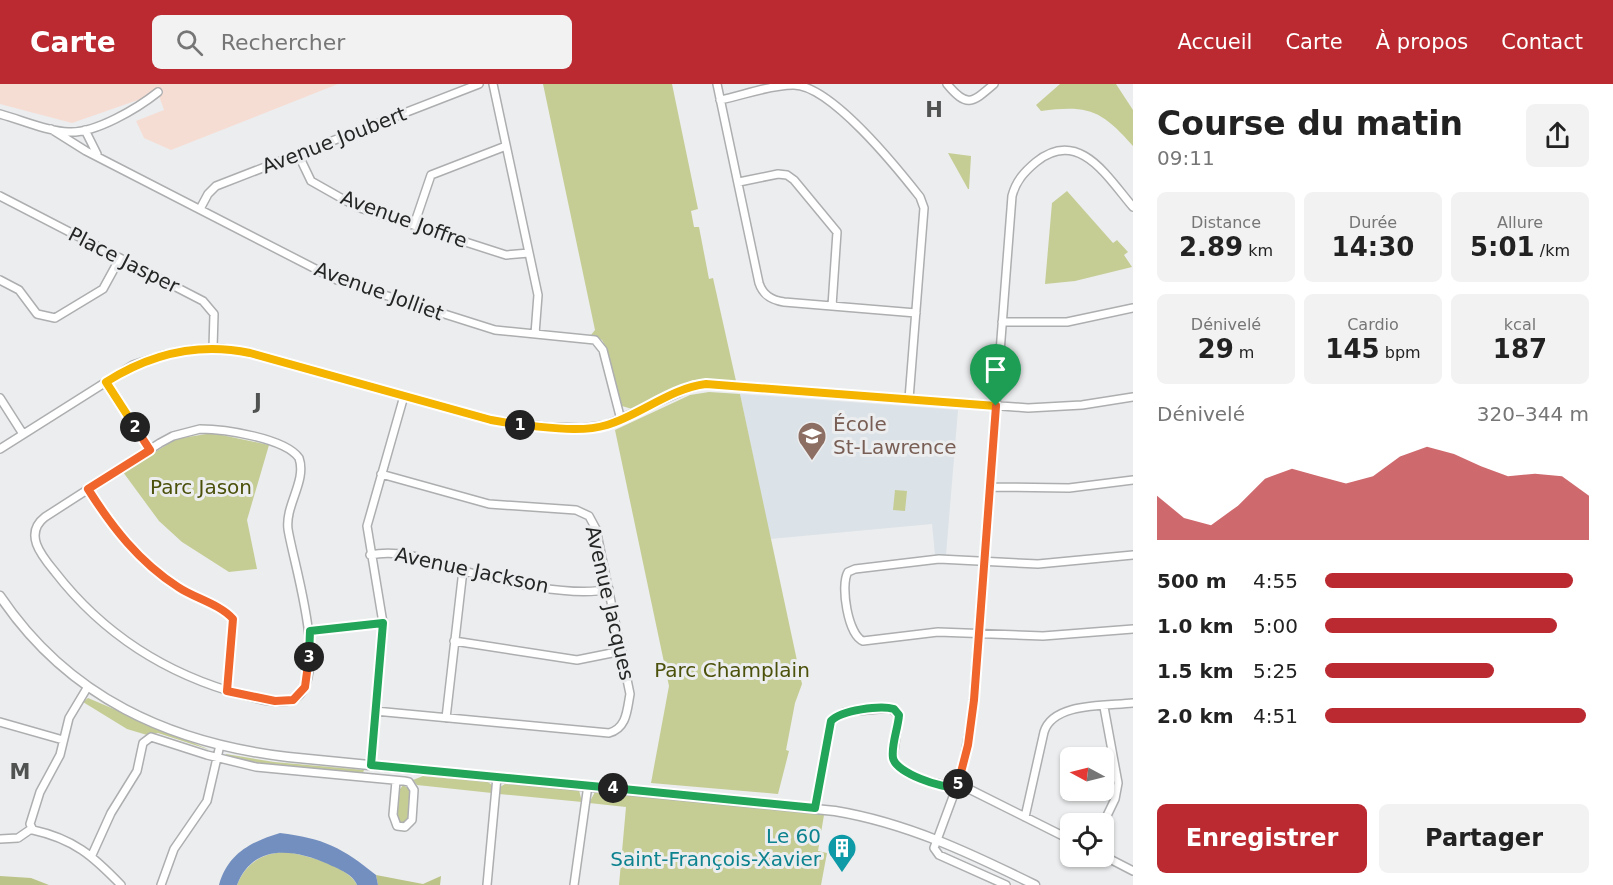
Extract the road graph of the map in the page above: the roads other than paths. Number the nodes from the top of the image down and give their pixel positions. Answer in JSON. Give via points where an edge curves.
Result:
{"nodes":[{"id":1,"x":480,"y":84,"type":"edge"},
{"id":2,"x":493,"y":84,"type":"edge"},
{"id":3,"x":717,"y":84,"type":"edge"},
{"id":4,"x":946,"y":84,"type":"edge"},
{"id":5,"x":994,"y":84,"type":"edge"},
{"id":6,"x":158,"y":92,"type":"dead end"},
{"id":7,"x":720,"y":100,"type":"junction"},
{"id":8,"x":0,"y":114,"type":"edge"},
{"id":9,"x":51,"y":129,"type":"junction"},
{"id":10,"x":84,"y":130,"type":"junction"},
{"id":11,"x":506,"y":146,"type":"junction"},
{"id":12,"x":298,"y":154,"type":"junction"},
{"id":13,"x":102,"y":158,"type":"junction"},
{"id":14,"x":739,"y":182,"type":"junction"},
{"id":15,"x":0,"y":196,"type":"edge"},
{"id":16,"x":1133,"y":207,"type":"edge"},
{"id":17,"x":200,"y":209,"type":"junction"},
{"id":18,"x":414,"y":225,"type":"junction"},
{"id":19,"x":529,"y":253,"type":"junction"},
{"id":20,"x":120,"y":258,"type":"junction"},
{"id":21,"x":0,"y":280,"type":"edge"},
{"id":22,"x":832,"y":306,"type":"junction"},
{"id":23,"x":1133,"y":308,"type":"edge"},
{"id":24,"x":916,"y":313,"type":"junction"},
{"id":25,"x":1002,"y":322,"type":"junction"},
{"id":26,"x":536,"y":334,"type":"junction"},
{"id":27,"x":213,"y":348,"type":"junction"},
{"id":28,"x":106,"y":382,"type":"junction"},
{"id":29,"x":404,"y":396,"type":"junction"},
{"id":30,"x":1133,"y":397,"type":"edge"},
{"id":31,"x":0,"y":398,"type":"edge"},
{"id":32,"x":909,"y":399,"type":"junction"},
{"id":33,"x":996,"y":406,"type":"junction"},
{"id":34,"x":621,"y":420,"type":"junction"},
{"id":35,"x":23,"y":434,"type":"junction"},
{"id":36,"x":0,"y":449,"type":"edge"},
{"id":37,"x":150,"y":450,"type":"junction"},
{"id":38,"x":381,"y":474,"type":"junction"},
{"id":39,"x":1133,"y":480,"type":"edge"},
{"id":40,"x":990,"y":487,"type":"junction"},
{"id":41,"x":88,"y":489,"type":"junction"},
{"id":42,"x":370,"y":555,"type":"junction"},
{"id":43,"x":1133,"y":555,"type":"edge"},
{"id":44,"x":984,"y":562,"type":"junction"},
{"id":45,"x":463,"y":570,"type":"junction"},
{"id":46,"x":609,"y":589,"type":"junction"},
{"id":47,"x":0,"y":596,"type":"edge"},
{"id":48,"x":383,"y":623,"type":"junction"},
{"id":49,"x":1133,"y":629,"type":"edge"},
{"id":50,"x":310,"y":631,"type":"junction"},
{"id":51,"x":979,"y":634,"type":"junction"},
{"id":52,"x":454,"y":641,"type":"junction"},
{"id":53,"x":622,"y":651,"type":"junction"},
{"id":54,"x":87,"y":688,"type":"junction"},
{"id":55,"x":227,"y":691,"type":"junction"},
{"id":56,"x":1133,"y":703,"type":"edge"},
{"id":57,"x":1104,"y":707,"type":"junction"},
{"id":58,"x":375,"y":711,"type":"junction"},
{"id":59,"x":446,"y":718,"type":"junction"},
{"id":60,"x":0,"y":722,"type":"edge"},
{"id":61,"x":63,"y":740,"type":"junction"},
{"id":62,"x":220,"y":745,"type":"junction"},
{"id":63,"x":216,"y":758,"type":"junction"},
{"id":64,"x":371,"y":765,"type":"junction"},
{"id":65,"x":497,"y":777,"type":"junction"},
{"id":66,"x":396,"y":781,"type":"junction"},
{"id":67,"x":588,"y":785,"type":"junction"},
{"id":68,"x":956,"y":787,"type":"junction"},
{"id":69,"x":815,"y":808,"type":"junction"},
{"id":70,"x":1108,"y":813,"type":"edge"},
{"id":71,"x":1025,"y":817,"type":"junction"},
{"id":72,"x":32,"y":829,"type":"junction"},
{"id":73,"x":1060,"y":834,"type":"edge"},
{"id":74,"x":0,"y":839,"type":"edge"},
{"id":75,"x":937,"y":839,"type":"junction"},
{"id":76,"x":92,"y":855,"type":"junction"},
{"id":77,"x":1114,"y":861,"type":"edge"},
{"id":78,"x":1133,"y":871,"type":"edge"},
{"id":79,"x":121,"y":885,"type":"edge"},
{"id":80,"x":161,"y":885,"type":"edge"},
{"id":81,"x":487,"y":885,"type":"edge"},
{"id":82,"x":574,"y":885,"type":"edge"},
{"id":83,"x":1006,"y":885,"type":"edge"},
{"id":84,"x":1035,"y":885,"type":"edge"}],
"edges":[{"from":1,"to":12,"type":"street","name":"Avenue Joubert"},
{"from":2,"to":11,"type":"street"},
{"from":3,"to":7,"type":"street"},
{"from":4,"to":5,"type":"street","via":[[968,101],[976,100]]},
{"from":6,"to":10,"type":"street","via":[[135,109]]},
{"from":7,"to":14,"type":"street"},
{"from":7,"to":24,"type":"street","via":[[795,85],[846,112],[922,200]]},
{"from":8,"to":9,"type":"street"},
{"from":9,"to":10,"type":"street"},
{"from":9,"to":13,"type":"street","name":"Avenue Jolliet"},
{"from":10,"to":13,"type":"street","name":"Avenue Jolliet","via":[[92,148]]},
{"from":11,"to":18,"type":"street","via":[[431,175]]},
{"from":11,"to":19,"type":"street"},
{"from":12,"to":17,"type":"street","name":"Avenue Joubert","via":[[216,186]]},
{"from":12,"to":18,"type":"street","name":"Avenue Joffre","via":[[314,184],[361,208]]},
{"from":13,"to":17,"type":"street","name":"Avenue Jolliet"},
{"from":14,"to":22,"type":"street","via":[[764,292],[779,302]]},
{"from":14,"to":22,"type":"street","via":[[787,175],[832,225],[837,236]]},
{"from":15,"to":20,"type":"street","name":"Place Jasper"},
{"from":16,"to":25,"type":"street","via":[[1085,155],[1059,150],[1030,167],[1017,182],[1012,196]]},
{"from":17,"to":26,"type":"street","name":"Avenue Jolliet","via":[[337,280],[489,329]]},
{"from":18,"to":19,"type":"street","name":"Avenue Joffre","via":[[506,255]]},
{"from":19,"to":26,"type":"street","via":[[538,302]]},
{"from":20,"to":21,"type":"street","via":[[103,289],[55,318],[37,314],[19,290]]},
{"from":20,"to":27,"type":"street","name":"Place Jasper","via":[[210,307],[214,320]]},
{"from":22,"to":24,"type":"street"},
{"from":23,"to":25,"type":"street","via":[[1067,322]]},
{"from":24,"to":32,"type":"street"},
{"from":25,"to":33,"type":"street"},
{"from":26,"to":34,"type":"street","name":"Avenue Jolliet","via":[[591,339],[601,345]]},
{"from":27,"to":28,"type":"street","via":[[157,356]]},
{"from":27,"to":29,"type":"street","via":[[250,353]]},
{"from":28,"to":35,"type":"street"},
{"from":28,"to":37,"type":"street"},
{"from":29,"to":34,"type":"street","via":[[514,424],[582,429]]},
{"from":29,"to":38,"type":"street"},
{"from":30,"to":33,"type":"street","via":[[1073,406]]},
{"from":31,"to":35,"type":"street"},
{"from":32,"to":33,"type":"street"},
{"from":32,"to":34,"type":"street","via":[[706,384]]},
{"from":33,"to":40,"type":"street"},
{"from":35,"to":36,"type":"street"},
{"from":37,"to":41,"type":"street"},
{"from":37,"to":50,"type":"street","via":[[180,434],[214,429],[285,446],[296,454],[301,471],[288,525]]},
{"from":38,"to":42,"type":"street","via":[[368,522]]},
{"from":38,"to":46,"type":"street","name":"Avenue Jacques","via":[[482,502],[585,513],[595,526]]},
{"from":39,"to":40,"type":"street","via":[[1069,488]]},
{"from":40,"to":44,"type":"street"},
{"from":41,"to":55,"type":"street","via":[[112,525],[146,562],[177,587],[233,619]]},
{"from":41,"to":55,"type":"street","via":[[38,523],[34,537],[41,553],[75,596],[114,632],[166,666]]},
{"from":42,"to":45,"type":"street","name":"Avenue Jackson","via":[[394,551]]},
{"from":42,"to":48,"type":"street"},
{"from":43,"to":44,"type":"street","via":[[1058,563]]},
{"from":44,"to":51,"type":"street"},
{"from":44,"to":51,"type":"street","via":[[939,559],[855,569],[848,572],[843,582],[852,631],[860,640],[938,632]]},
{"from":45,"to":46,"type":"street","name":"Avenue Jackson","via":[[494,579],[587,593]]},
{"from":45,"to":52,"type":"street"},
{"from":46,"to":53,"type":"street","name":"Avenue Jacques"},
{"from":47,"to":54,"type":"street","via":[[35,643]]},
{"from":48,"to":50,"type":"street"},
{"from":48,"to":58,"type":"street"},
{"from":49,"to":51,"type":"street","via":[[1072,636]]},
{"from":50,"to":55,"type":"street","via":[[306,684],[297,698],[275,701]]},
{"from":51,"to":68,"type":"street","via":[[972,717]]},
{"from":52,"to":53,"type":"street","via":[[577,660]]},
{"from":52,"to":59,"type":"street"},
{"from":53,"to":59,"type":"street","name":"Avenue Jacques","via":[[629,698],[624,721],[612,732]]},
{"from":54,"to":61,"type":"street","via":[[71,714]]},
{"from":54,"to":62,"type":"street","via":[[143,717]]},
{"from":56,"to":57,"type":"street"},
{"from":57,"to":70,"type":"street","via":[[1118,783]]},
{"from":57,"to":71,"type":"street","via":[[1062,712],[1050,720]]},
{"from":58,"to":59,"type":"street","name":"Avenue Jacques"},
{"from":58,"to":64,"type":"street"},
{"from":60,"to":61,"type":"street"},
{"from":61,"to":72,"type":"street","via":[[33,809]]},
{"from":62,"to":63,"type":"street"},
{"from":62,"to":64,"type":"street","via":[[263,754]]},
{"from":63,"to":66,"type":"street","via":[[265,768]]},
{"from":63,"to":76,"type":"street","via":[[157,737],[145,741],[135,776],[111,813]]},
{"from":63,"to":80,"type":"street","via":[[206,804],[178,842]]},
{"from":64,"to":65,"type":"street"},
{"from":65,"to":67,"type":"street"},
{"from":65,"to":81,"type":"street"},
{"from":66,"to":66,"type":"street","via":[[393,819],[397,826],[405,827],[412,820],[414,789],[409,782]]},
{"from":67,"to":69,"type":"street"},
{"from":67,"to":82,"type":"street"},
{"from":68,"to":69,"type":"street","via":[[933,782],[897,766],[893,753],[899,718],[894,709],[845,712],[830,724]]},
{"from":68,"to":71,"type":"street","via":[[965,787]]},
{"from":68,"to":75,"type":"street"},
{"from":69,"to":75,"type":"street","via":[[880,820]]},
{"from":71,"to":73,"type":"street"},
{"from":72,"to":74,"type":"street","via":[[15,839]]},
{"from":72,"to":76,"type":"street","via":[[57,836]]},
{"from":75,"to":83,"type":"street","via":[[934,849],[939,855]]},
{"from":75,"to":84,"type":"street"},
{"from":76,"to":79,"type":"street"},
{"from":77,"to":78,"type":"street"}]}
